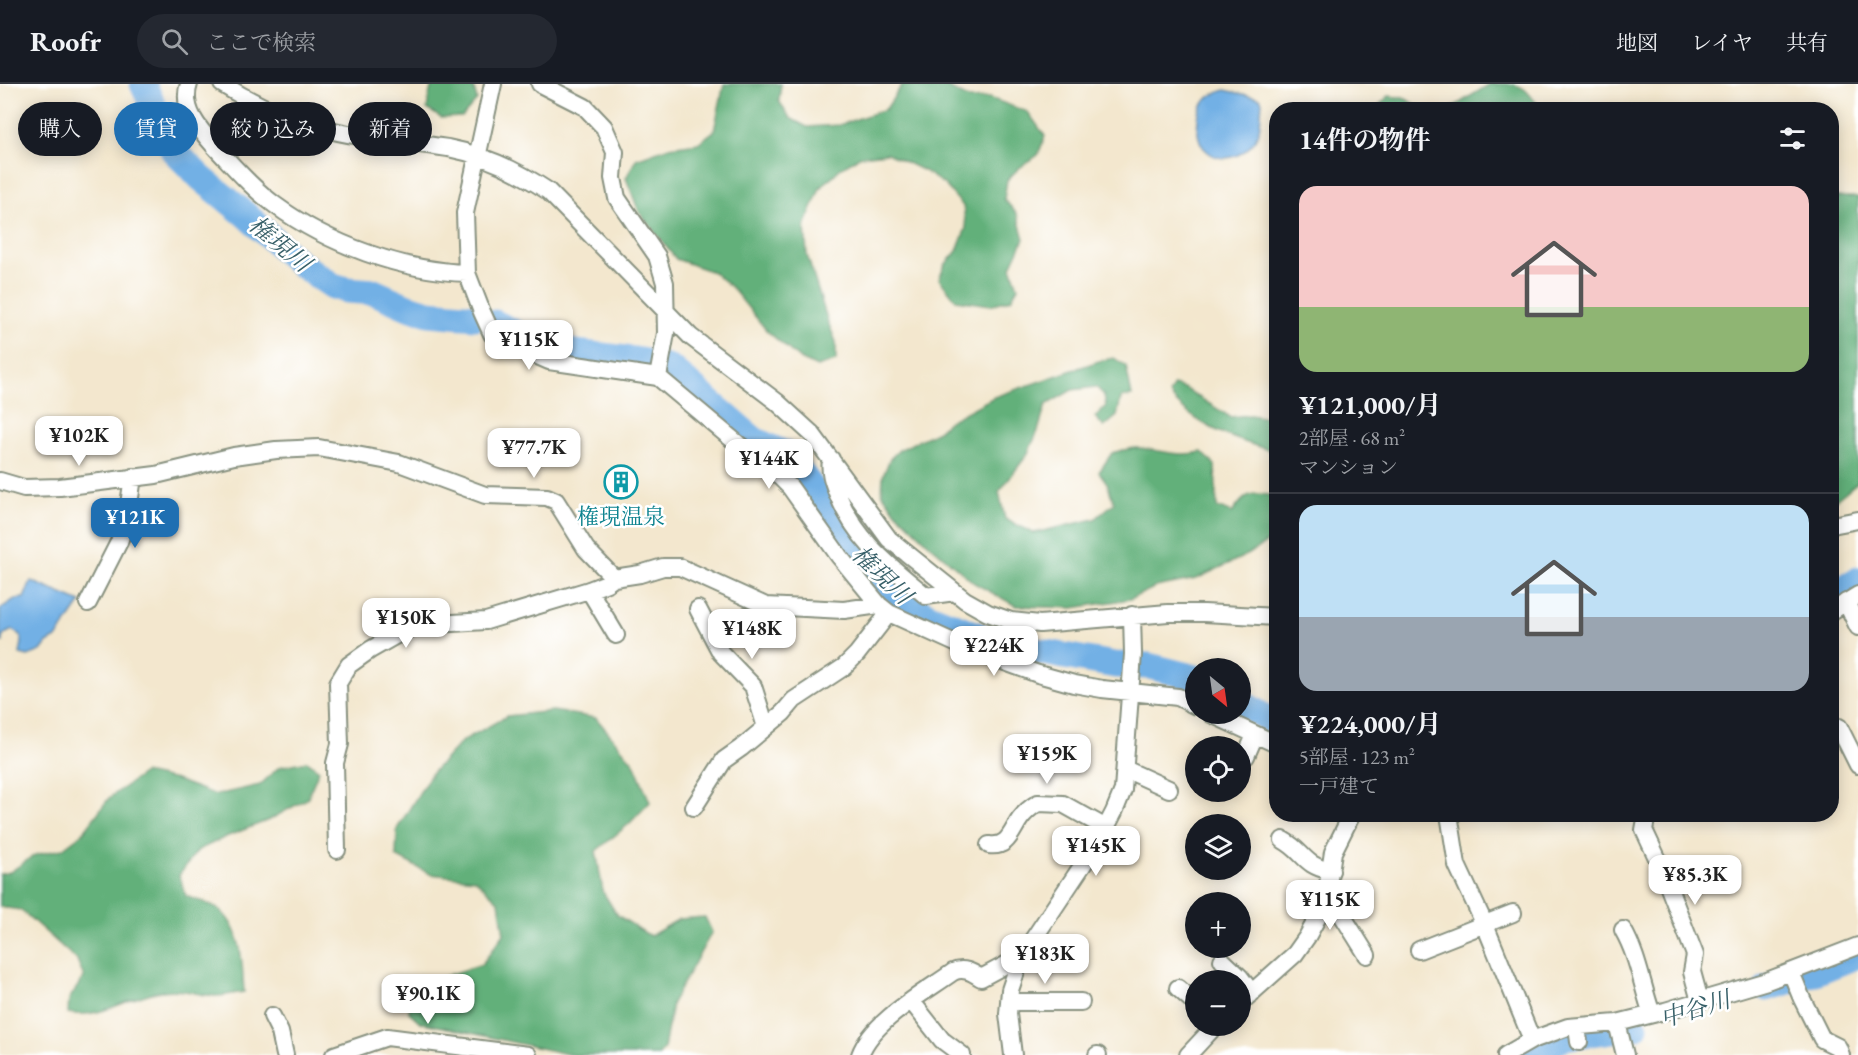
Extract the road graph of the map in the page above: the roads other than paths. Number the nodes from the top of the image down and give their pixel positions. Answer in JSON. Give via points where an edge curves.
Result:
{"nodes":[{"id":1,"x":189,"y":84,"type":"edge"},
{"id":2,"x":222,"y":84,"type":"edge"},
{"id":3,"x":493,"y":84,"type":"edge"},
{"id":4,"x":540,"y":84,"type":"edge"},
{"id":5,"x":479,"y":156,"type":"junction"},
{"id":6,"x":468,"y":273,"type":"junction"},
{"id":7,"x":666,"y":313,"type":"junction"},
{"id":8,"x":659,"y":368,"type":"junction"},
{"id":9,"x":831,"y":459,"type":"junction"},
{"id":10,"x":133,"y":477,"type":"junction"},
{"id":11,"x":0,"y":481,"type":"edge"},
{"id":12,"x":1858,"y":520,"type":"edge"},
{"id":13,"x":1839,"y":524,"type":"edge"},
{"id":14,"x":849,"y":544,"type":"junction"},
{"id":15,"x":614,"y":578,"type":"junction"},
{"id":16,"x":589,"y":590,"type":"junction"},
{"id":17,"x":955,"y":592,"type":"junction"},
{"id":18,"x":1852,"y":598,"type":"edge"},
{"id":19,"x":88,"y":603,"type":"dead end"},
{"id":20,"x":1839,"y":606,"type":"edge"},
{"id":21,"x":698,"y":609,"type":"dead end"},
{"id":22,"x":884,"y":609,"type":"junction"},
{"id":23,"x":1132,"y":615,"type":"junction"},
{"id":24,"x":1269,"y":617,"type":"edge"},
{"id":25,"x":1858,"y":627,"type":"edge"},
{"id":26,"x":616,"y":636,"type":"dead end"},
{"id":27,"x":1130,"y":686,"type":"junction"},
{"id":28,"x":1185,"y":700,"type":"edge"},
{"id":29,"x":1232,"y":724,"type":"edge"},
{"id":30,"x":766,"y":727,"type":"junction"},
{"id":31,"x":1839,"y":727,"type":"edge"},
{"id":32,"x":1255,"y":735,"type":"junction"},
{"id":33,"x":1269,"y":741,"type":"edge"},
{"id":34,"x":1251,"y":744,"type":"edge"},
{"id":35,"x":1858,"y":765,"type":"edge"},
{"id":36,"x":1125,"y":769,"type":"junction"},
{"id":37,"x":1169,"y":789,"type":"dead end"},
{"id":38,"x":694,"y":807,"type":"dead end"},
{"id":39,"x":1348,"y":822,"type":"edge"},
{"id":40,"x":1450,"y":822,"type":"edge"},
{"id":41,"x":1646,"y":822,"type":"edge"},
{"id":42,"x":1106,"y":828,"type":"junction"},
{"id":43,"x":1283,"y":840,"type":"dead end"},
{"id":44,"x":989,"y":845,"type":"dead end"},
{"id":45,"x":337,"y":850,"type":"dead end"},
{"id":46,"x":1331,"y":871,"type":"junction"},
{"id":47,"x":1327,"y":891,"type":"junction"},
{"id":48,"x":1513,"y":913,"type":"dead end"},
{"id":49,"x":1485,"y":925,"type":"junction"},
{"id":50,"x":1623,"y":930,"type":"dead end"},
{"id":51,"x":1858,"y":946,"type":"edge"},
{"id":52,"x":1419,"y":950,"type":"dead end"},
{"id":53,"x":1367,"y":955,"type":"dead end"},
{"id":54,"x":1222,"y":960,"type":"dead end"},
{"id":55,"x":1019,"y":964,"type":"junction"},
{"id":56,"x":1233,"y":970,"type":"edge"},
{"id":57,"x":1794,"y":978,"type":"junction"},
{"id":58,"x":1178,"y":988,"type":"dead end"},
{"id":59,"x":1185,"y":994,"type":"edge"},
{"id":60,"x":1251,"y":994,"type":"edge"},
{"id":61,"x":1700,"y":1001,"type":"junction"},
{"id":62,"x":912,"y":1002,"type":"junction"},
{"id":63,"x":1009,"y":1002,"type":"junction"},
{"id":64,"x":1081,"y":1002,"type":"dead end"},
{"id":65,"x":1652,"y":1014,"type":"junction"},
{"id":66,"x":272,"y":1016,"type":"dead end"},
{"id":67,"x":1617,"y":1023,"type":"junction"},
{"id":68,"x":1206,"y":1036,"type":"edge"},
{"id":69,"x":1532,"y":1040,"type":"junction"},
{"id":70,"x":285,"y":1055,"type":"edge"},
{"id":71,"x":333,"y":1055,"type":"edge"},
{"id":72,"x":528,"y":1055,"type":"edge"},
{"id":73,"x":860,"y":1055,"type":"edge"},
{"id":74,"x":962,"y":1055,"type":"edge"},
{"id":75,"x":1013,"y":1055,"type":"edge"},
{"id":76,"x":1188,"y":1055,"type":"edge"},
{"id":77,"x":1506,"y":1055,"type":"edge"},
{"id":78,"x":1625,"y":1055,"type":"edge"},
{"id":79,"x":1841,"y":1055,"type":"edge"}],
"edges":[{"from":1,"to":6,"type":"street","via":[[187,103],[203,134],[275,205],[304,224],[371,256],[441,272]]},
{"from":2,"to":5,"type":"street","via":[[269,110],[319,128]]},
{"from":3,"to":5,"type":"street"},
{"from":4,"to":7,"type":"street","via":[[585,107],[604,127],[615,153],[613,178],[617,198],[657,256],[665,283]]},
{"from":5,"to":6,"type":"street","via":[[465,213]]},
{"from":5,"to":7,"type":"street","via":[[523,174],[548,190]]},
{"from":6,"to":8,"type":"street","via":[[492,334],[501,340],[549,361]]},
{"from":7,"to":8,"type":"street"},
{"from":7,"to":9,"type":"street","via":[[698,343],[777,402],[812,434]]},
{"from":8,"to":14,"type":"street"},
{"from":9,"to":14,"type":"street","via":[[830,472],[849,520]]},
{"from":9,"to":17,"type":"street","via":[[889,539]]},
{"from":10,"to":11,"type":"street","via":[[60,487],[24,488]]},
{"from":10,"to":15,"type":"street","via":[[276,450],[319,448],[389,461],[485,495],[547,497],[556,501],[586,549]]},
{"from":10,"to":19,"type":"street","via":[[120,542]]},
{"from":12,"to":13,"type":"street"},
{"from":14,"to":17,"type":"street","via":[[864,542],[926,596]]},
{"from":14,"to":22,"type":"street"},
{"from":15,"to":16,"type":"street"},
{"from":15,"to":22,"type":"street","via":[[680,567],[766,606]]},
{"from":16,"to":26,"type":"street"},
{"from":16,"to":45,"type":"street","via":[[486,621],[419,625],[350,665],[338,683]]},
{"from":17,"to":23,"type":"street","via":[[988,613],[1011,621],[1040,624]]},
{"from":18,"to":20,"type":"street"},
{"from":18,"to":25,"type":"street"},
{"from":21,"to":30,"type":"street","via":[[721,653],[753,686]]},
{"from":22,"to":27,"type":"street","via":[[964,647],[1038,674],[1074,684]]},
{"from":22,"to":30,"type":"street","via":[[857,654],[844,667],[794,700]]},
{"from":23,"to":24,"type":"street"},
{"from":23,"to":27,"type":"street"},
{"from":27,"to":28,"type":"street"},
{"from":27,"to":36,"type":"street"},
{"from":29,"to":32,"type":"street"},
{"from":30,"to":38,"type":"street","via":[[724,760]]},
{"from":31,"to":35,"type":"street"},
{"from":32,"to":33,"type":"street"},
{"from":32,"to":34,"type":"street"},
{"from":36,"to":37,"type":"street"},
{"from":36,"to":42,"type":"street","via":[[1123,790]]},
{"from":39,"to":46,"type":"street","via":[[1333,852]]},
{"from":40,"to":49,"type":"street","via":[[1457,865]]},
{"from":41,"to":61,"type":"street","via":[[1644,830],[1695,955],[1692,972]]},
{"from":42,"to":44,"type":"street","via":[[1063,804],[1038,802],[1020,818],[1003,843]]},
{"from":42,"to":55,"type":"street"},
{"from":43,"to":46,"type":"street","via":[[1306,861]]},
{"from":46,"to":47,"type":"street"},
{"from":47,"to":53,"type":"street"},
{"from":47,"to":60,"type":"street","via":[[1320,913],[1295,954]]},
{"from":48,"to":49,"type":"street"},
{"from":49,"to":52,"type":"street"},
{"from":49,"to":69,"type":"street"},
{"from":50,"to":65,"type":"street","via":[[1632,946]]},
{"from":51,"to":57,"type":"street"},
{"from":54,"to":56,"type":"street"},
{"from":55,"to":62,"type":"street","via":[[1009,963],[981,978],[959,969]]},
{"from":55,"to":63,"type":"street"},
{"from":57,"to":61,"type":"street"},
{"from":57,"to":79,"type":"street","via":[[1822,1039],[1838,1047]]},
{"from":58,"to":59,"type":"street"},
{"from":61,"to":65,"type":"street"},
{"from":62,"to":73,"type":"street","via":[[879,1025]]},
{"from":62,"to":74,"type":"street","via":[[942,1040]]},
{"from":63,"to":64,"type":"street"},
{"from":63,"to":75,"type":"street"},
{"from":65,"to":67,"type":"street"},
{"from":66,"to":70,"type":"street"},
{"from":67,"to":69,"type":"street","via":[[1578,1033],[1568,1028]]},
{"from":67,"to":78,"type":"street"},
{"from":68,"to":76,"type":"street"},
{"from":69,"to":77,"type":"street"},
{"from":71,"to":72,"type":"street","via":[[387,1037]]}]}
